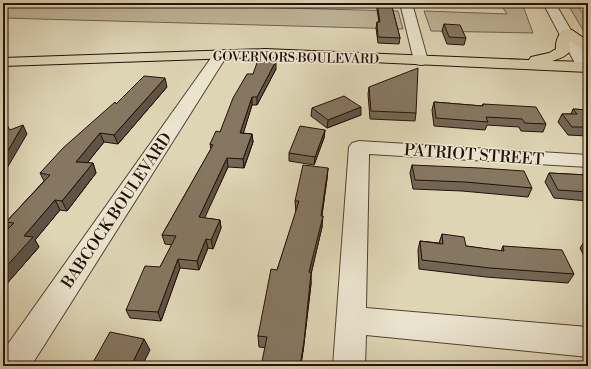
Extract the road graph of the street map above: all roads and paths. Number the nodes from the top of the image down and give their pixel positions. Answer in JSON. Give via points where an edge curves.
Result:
{"nodes":[{"id":1,"x":406,"y":3,"type":"edge"},
{"id":2,"x":549,"y":3,"type":"edge"},
{"id":3,"x":567,"y":33,"type":"junction"},
{"id":4,"x":588,"y":47,"type":"edge"},
{"id":5,"x":221,"y":54,"type":"junction"},
{"id":6,"x":421,"y":61,"type":"junction"},
{"id":7,"x":3,"y":62,"type":"edge"},
{"id":8,"x":519,"y":64,"type":"junction"},
{"id":9,"x":587,"y":67,"type":"edge"},
{"id":10,"x":588,"y":161,"type":"edge"},
{"id":11,"x":351,"y":320,"type":"junction"},
{"id":12,"x":588,"y":342,"type":"edge"},
{"id":13,"x":12,"y":366,"type":"edge"},
{"id":14,"x":349,"y":366,"type":"edge"}],
"edges":[{"from":1,"to":6,"type":"street"},
{"from":2,"to":3,"type":"street"},
{"from":3,"to":4,"type":"main road"},
{"from":3,"to":8,"type":"main road","via":[[562,44],[563,51],[554,56]]},
{"from":3,"to":9,"type":"street"},
{"from":5,"to":6,"type":"main road","name":"GOVERNORS BOULEVARD","via":[[265,53]]},
{"from":5,"to":7,"type":"main road","name":"GOVERNORS BOULEVARD"},
{"from":5,"to":13,"type":"street","name":"BABCOCK BOULEVARD"},
{"from":6,"to":8,"type":"main road","name":"GOVERNORS BOULEVARD"},
{"from":8,"to":9,"type":"main road","name":"GOVERNORS BOULEVARD"},
{"from":10,"to":11,"type":"street","name":"PATRIOT STREET","via":[[360,147]]},
{"from":11,"to":12,"type":"street"},
{"from":11,"to":14,"type":"street"}]}
